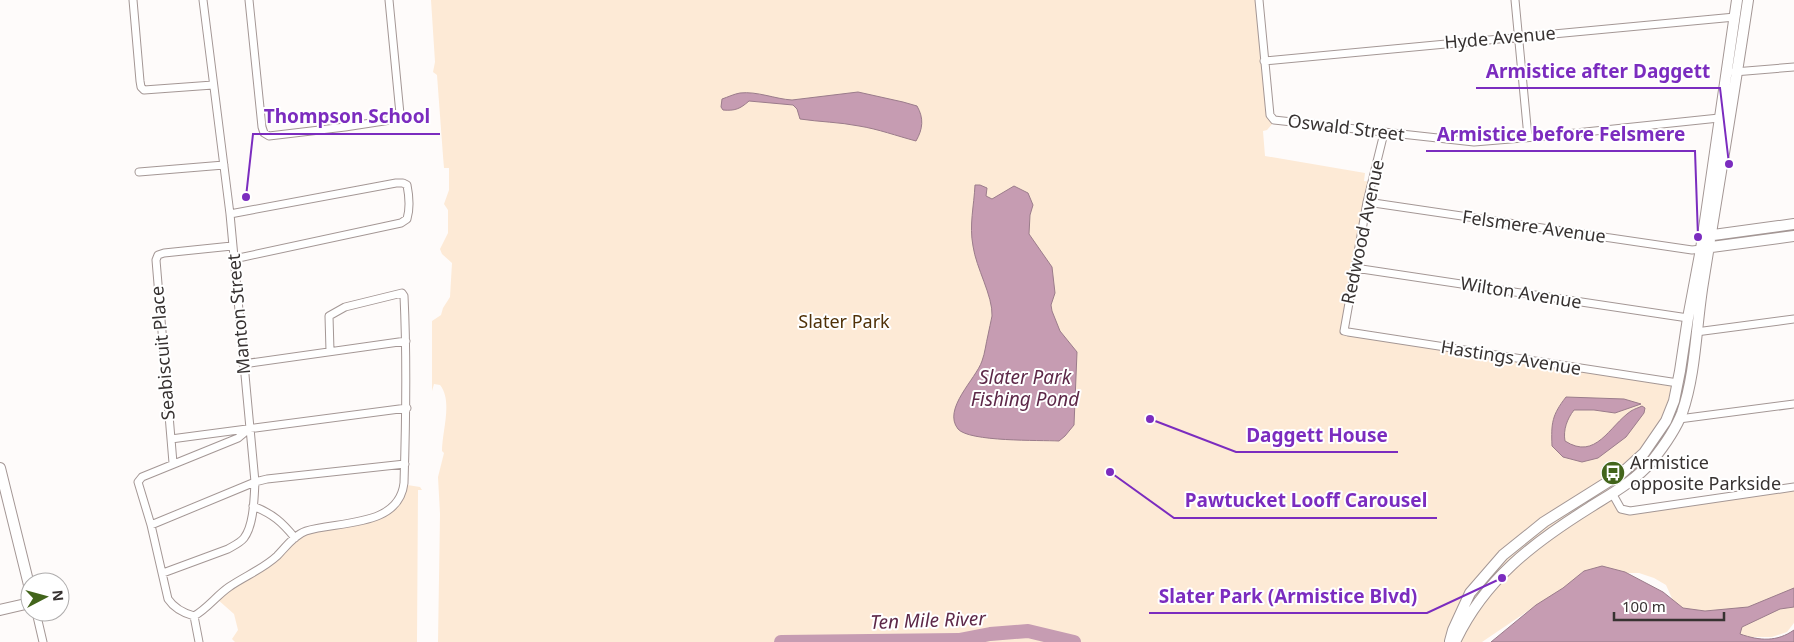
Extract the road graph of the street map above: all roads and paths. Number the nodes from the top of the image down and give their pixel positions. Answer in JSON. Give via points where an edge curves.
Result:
{"nodes":[{"id":1,"x":133,"y":0,"type":"edge"},
{"id":2,"x":203,"y":0,"type":"edge"},
{"id":3,"x":249,"y":0,"type":"edge"},
{"id":4,"x":389,"y":0,"type":"edge"},
{"id":5,"x":1259,"y":0,"type":"edge"},
{"id":6,"x":1515,"y":0,"type":"edge"},
{"id":7,"x":1737,"y":0,"type":"edge"},
{"id":8,"x":1748,"y":0,"type":"edge"},
{"id":9,"x":1735,"y":17,"type":"junction"},
{"id":10,"x":1519,"y":36,"type":"junction"},
{"id":11,"x":1264,"y":61,"type":"junction"},
{"id":12,"x":1794,"y":67,"type":"edge"},
{"id":13,"x":1731,"y":73,"type":"junction"},
{"id":14,"x":213,"y":85,"type":"junction"},
{"id":15,"x":1719,"y":118,"type":"junction"},
{"id":16,"x":1384,"y":133,"type":"junction"},
{"id":17,"x":1528,"y":137,"type":"junction"},
{"id":18,"x":224,"y":165,"type":"junction"},
{"id":19,"x":139,"y":172,"type":"dead end"},
{"id":20,"x":1367,"y":202,"type":"junction"},
{"id":21,"x":230,"y":214,"type":"junction"},
{"id":22,"x":1794,"y":224,"type":"edge"},
{"id":23,"x":1706,"y":236,"type":"junction"},
{"id":24,"x":1794,"y":236,"type":"edge"},
{"id":25,"x":232,"y":246,"type":"junction"},
{"id":26,"x":1705,"y":248,"type":"junction"},
{"id":27,"x":234,"y":259,"type":"junction"},
{"id":28,"x":1355,"y":268,"type":"junction"},
{"id":29,"x":1688,"y":318,"type":"junction"},
{"id":30,"x":1794,"y":319,"type":"edge"},
{"id":31,"x":1344,"y":330,"type":"joint"},
{"id":32,"x":1696,"y":332,"type":"junction"},
{"id":33,"x":406,"y":341,"type":"junction"},
{"id":34,"x":330,"y":351,"type":"junction"},
{"id":35,"x":243,"y":364,"type":"junction"},
{"id":36,"x":1678,"y":384,"type":"junction"},
{"id":37,"x":1794,"y":404,"type":"edge"},
{"id":38,"x":407,"y":408,"type":"junction"},
{"id":39,"x":1679,"y":419,"type":"junction"},
{"id":40,"x":250,"y":428,"type":"junction"},
{"id":41,"x":171,"y":439,"type":"junction"},
{"id":42,"x":172,"y":463,"type":"junction"},
{"id":43,"x":405,"y":464,"type":"junction"},
{"id":44,"x":0,"y":468,"type":"edge"},
{"id":45,"x":255,"y":482,"type":"junction"},
{"id":46,"x":1794,"y":487,"type":"edge"},
{"id":47,"x":1612,"y":493,"type":"junction"},
{"id":48,"x":254,"y":506,"type":"junction"},
{"id":49,"x":151,"y":525,"type":"junction"},
{"id":50,"x":295,"y":538,"type":"junction"},
{"id":51,"x":26,"y":572,"type":"edge"},
{"id":52,"x":163,"y":573,"type":"junction"},
{"id":53,"x":20,"y":605,"type":"edge"},
{"id":54,"x":0,"y":610,"type":"edge"},
{"id":55,"x":194,"y":616,"type":"junction"},
{"id":56,"x":38,"y":622,"type":"edge"},
{"id":57,"x":43,"y":642,"type":"edge"},
{"id":58,"x":199,"y":642,"type":"edge"},
{"id":59,"x":1450,"y":642,"type":"edge"},
{"id":60,"x":1455,"y":642,"type":"edge"}],
"edges":[{"from":1,"to":14,"type":"street","via":[[141,87],[149,90]]},
{"from":2,"to":14,"type":"street","name":"Manton Street"},
{"from":3,"to":4,"type":"street","via":[[262,127],[269,136],[397,119],[400,105]]},
{"from":5,"to":11,"type":"street"},
{"from":6,"to":10,"type":"street"},
{"from":7,"to":9,"type":"main road"},
{"from":8,"to":13,"type":"main road"},
{"from":9,"to":10,"type":"street","name":"Hyde Avenue"},
{"from":9,"to":13,"type":"main road"},
{"from":10,"to":11,"type":"street","name":"Hyde Avenue"},
{"from":10,"to":17,"type":"street"},
{"from":11,"to":16,"type":"street","name":"Oswald Street","via":[[1271,118],[1274,120]]},
{"from":12,"to":13,"type":"street"},
{"from":13,"to":15,"type":"main road"},
{"from":13,"to":23,"type":"main road"},
{"from":14,"to":18,"type":"street","name":"Manton Street"},
{"from":15,"to":17,"type":"street","name":"Oswald Street"},
{"from":15,"to":23,"type":"main road"},
{"from":16,"to":17,"type":"street","name":"Oswald Street","via":[[1474,142]]},
{"from":16,"to":20,"type":"street","name":"Redwood Avenue"},
{"from":18,"to":19,"type":"street"},
{"from":18,"to":21,"type":"street","name":"Manton Street"},
{"from":20,"to":26,"type":"street","name":"Felsmere Avenue","via":[[1692,250]]},
{"from":20,"to":28,"type":"street","name":"Redwood Avenue"},
{"from":21,"to":25,"type":"street","name":"Manton Street"},
{"from":21,"to":27,"type":"street","via":[[396,183],[408,186],[408,215],[400,223]]},
{"from":22,"to":23,"type":"main road"},
{"from":23,"to":26,"type":"main road"},
{"from":24,"to":26,"type":"main road"},
{"from":25,"to":27,"type":"street","name":"Manton Street"},
{"from":25,"to":41,"type":"street","name":"Seabiscuit Place","via":[[164,253],[156,260]]},
{"from":26,"to":29,"type":"main road"},
{"from":26,"to":32,"type":"main road"},
{"from":27,"to":35,"type":"street","name":"Manton Street"},
{"from":28,"to":29,"type":"street","name":"Wilton Avenue"},
{"from":28,"to":31,"type":"street","name":"Redwood Avenue"},
{"from":29,"to":36,"type":"main road"},
{"from":30,"to":32,"type":"street"},
{"from":31,"to":36,"type":"street","name":"Hastings Avenue"},
{"from":32,"to":39,"type":"main road","via":[[1688,390]]},
{"from":33,"to":34,"type":"street"},
{"from":33,"to":34,"type":"street","via":[[402,293],[346,307],[329,316]]},
{"from":33,"to":38,"type":"street"},
{"from":34,"to":35,"type":"street"},
{"from":35,"to":40,"type":"street","name":"Manton Street"},
{"from":36,"to":59,"type":"main road","via":[[1666,421],[1644,453],[1622,473],[1544,522],[1503,555],[1470,593]]},
{"from":37,"to":39,"type":"street"},
{"from":38,"to":40,"type":"street","name":"Seabiscuit Place"},
{"from":38,"to":43,"type":"street"},
{"from":39,"to":47,"type":"main road","via":[[1645,469]]},
{"from":40,"to":41,"type":"street","name":"Seabiscuit Place"},
{"from":40,"to":42,"type":"street","via":[[238,438]]},
{"from":40,"to":45,"type":"street","name":"Manton Street"},
{"from":41,"to":42,"type":"street"},
{"from":42,"to":49,"type":"street","via":[[138,482]]},
{"from":43,"to":45,"type":"street"},
{"from":43,"to":50,"type":"street","via":[[403,490],[389,509],[366,520],[305,531]]},
{"from":44,"to":51,"type":"main road"},
{"from":45,"to":48,"type":"street","name":"Manton Street"},
{"from":45,"to":49,"type":"street"},
{"from":46,"to":47,"type":"street","via":[[1630,511],[1621,509]]},
{"from":47,"to":60,"type":"main road","via":[[1544,537],[1509,566],[1474,610]]},
{"from":48,"to":50,"type":"street","via":[[270,512]]},
{"from":48,"to":52,"type":"street","name":"Manton Street","via":[[249,528],[236,544]]},
{"from":49,"to":52,"type":"street"},
{"from":50,"to":55,"type":"street","via":[[262,567],[228,587],[203,612]]},
{"from":52,"to":55,"type":"street","via":[[165,591],[171,604]]},
{"from":53,"to":54,"type":"main road"},
{"from":55,"to":58,"type":"street"},
{"from":56,"to":57,"type":"street"}]}
